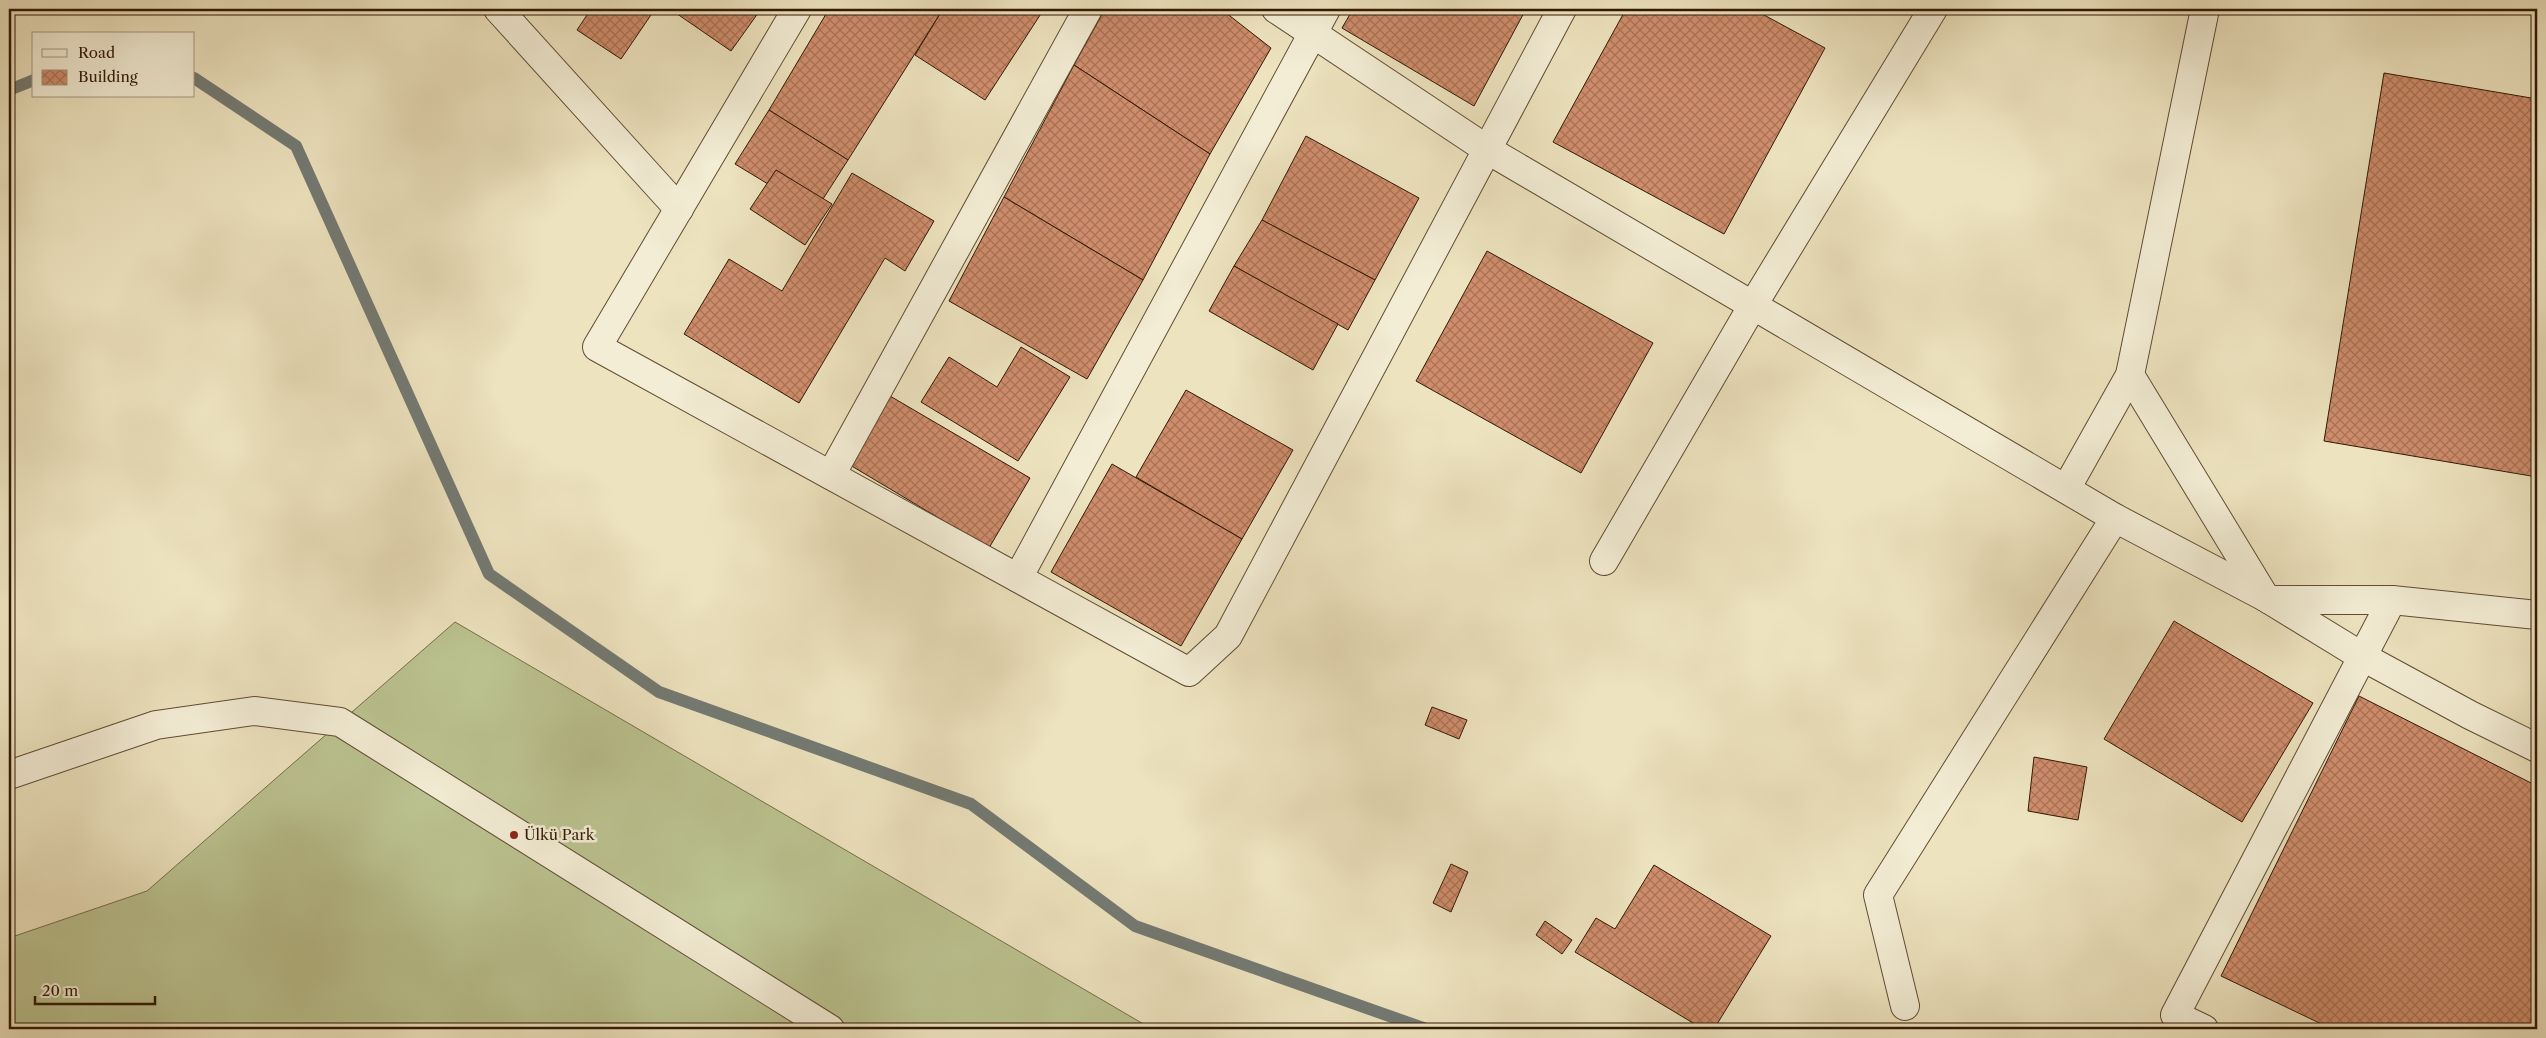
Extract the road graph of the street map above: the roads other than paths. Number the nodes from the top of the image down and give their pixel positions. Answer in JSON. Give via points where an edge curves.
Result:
{"nodes":[{"id":1,"x":498,"y":9,"type":"edge"},
{"id":2,"x":797,"y":9,"type":"edge"},
{"id":3,"x":1088,"y":9,"type":"edge"},
{"id":4,"x":1276,"y":9,"type":"edge"},
{"id":5,"x":1326,"y":9,"type":"edge"},
{"id":6,"x":1562,"y":9,"type":"edge"},
{"id":7,"x":1933,"y":9,"type":"edge"},
{"id":8,"x":2204,"y":9,"type":"edge"},
{"id":9,"x":1312,"y":33,"type":"junction"},
{"id":10,"x":1488,"y":150,"type":"junction"},
{"id":11,"x":679,"y":209,"type":"junction"},
{"id":12,"x":1753,"y":305,"type":"junction"},
{"id":13,"x":2130,"y":375,"type":"junction"},
{"id":14,"x":831,"y":475,"type":"junction"},
{"id":15,"x":2066,"y":489,"type":"junction"},
{"id":16,"x":2115,"y":518,"type":"junction"},
{"id":17,"x":1604,"y":561,"type":"dead end"},
{"id":18,"x":1018,"y":578,"type":"junction"},
{"id":19,"x":2267,"y":598,"type":"junction"},
{"id":20,"x":2392,"y":600,"type":"junction"},
{"id":21,"x":2537,"y":615,"type":"edge"},
{"id":22,"x":2363,"y":657,"type":"junction"},
{"id":23,"x":2537,"y":748,"type":"edge"},
{"id":24,"x":9,"y":775,"type":"edge"},
{"id":25,"x":1905,"y":1006,"type":"dead end"},
{"id":26,"x":830,"y":1029,"type":"edge"},
{"id":27,"x":2204,"y":1029,"type":"edge"}],
"edges":[{"from":1,"to":11,"type":"street"},
{"from":2,"to":11,"type":"street"},
{"from":3,"to":14,"type":"street"},
{"from":4,"to":9,"type":"street"},
{"from":5,"to":9,"type":"street"},
{"from":6,"to":10,"type":"street"},
{"from":7,"to":12,"type":"street"},
{"from":8,"to":13,"type":"street"},
{"from":9,"to":10,"type":"street"},
{"from":9,"to":18,"type":"street"},
{"from":10,"to":12,"type":"street"},
{"from":10,"to":18,"type":"street","via":[[1228,636],[1189,672]]},
{"from":11,"to":14,"type":"street","via":[[597,346]]},
{"from":12,"to":15,"type":"street"},
{"from":12,"to":17,"type":"street"},
{"from":13,"to":15,"type":"street"},
{"from":13,"to":19,"type":"street"},
{"from":14,"to":18,"type":"street"},
{"from":15,"to":16,"type":"street"},
{"from":16,"to":19,"type":"street"},
{"from":16,"to":25,"type":"street","via":[[1878,895]]},
{"from":19,"to":20,"type":"street"},
{"from":19,"to":22,"type":"street"},
{"from":20,"to":21,"type":"street"},
{"from":20,"to":22,"type":"street"},
{"from":22,"to":23,"type":"street"},
{"from":22,"to":27,"type":"street","via":[[2175,1015]]},
{"from":24,"to":26,"type":"street","via":[[156,725],[254,711],[340,722]]}]}
